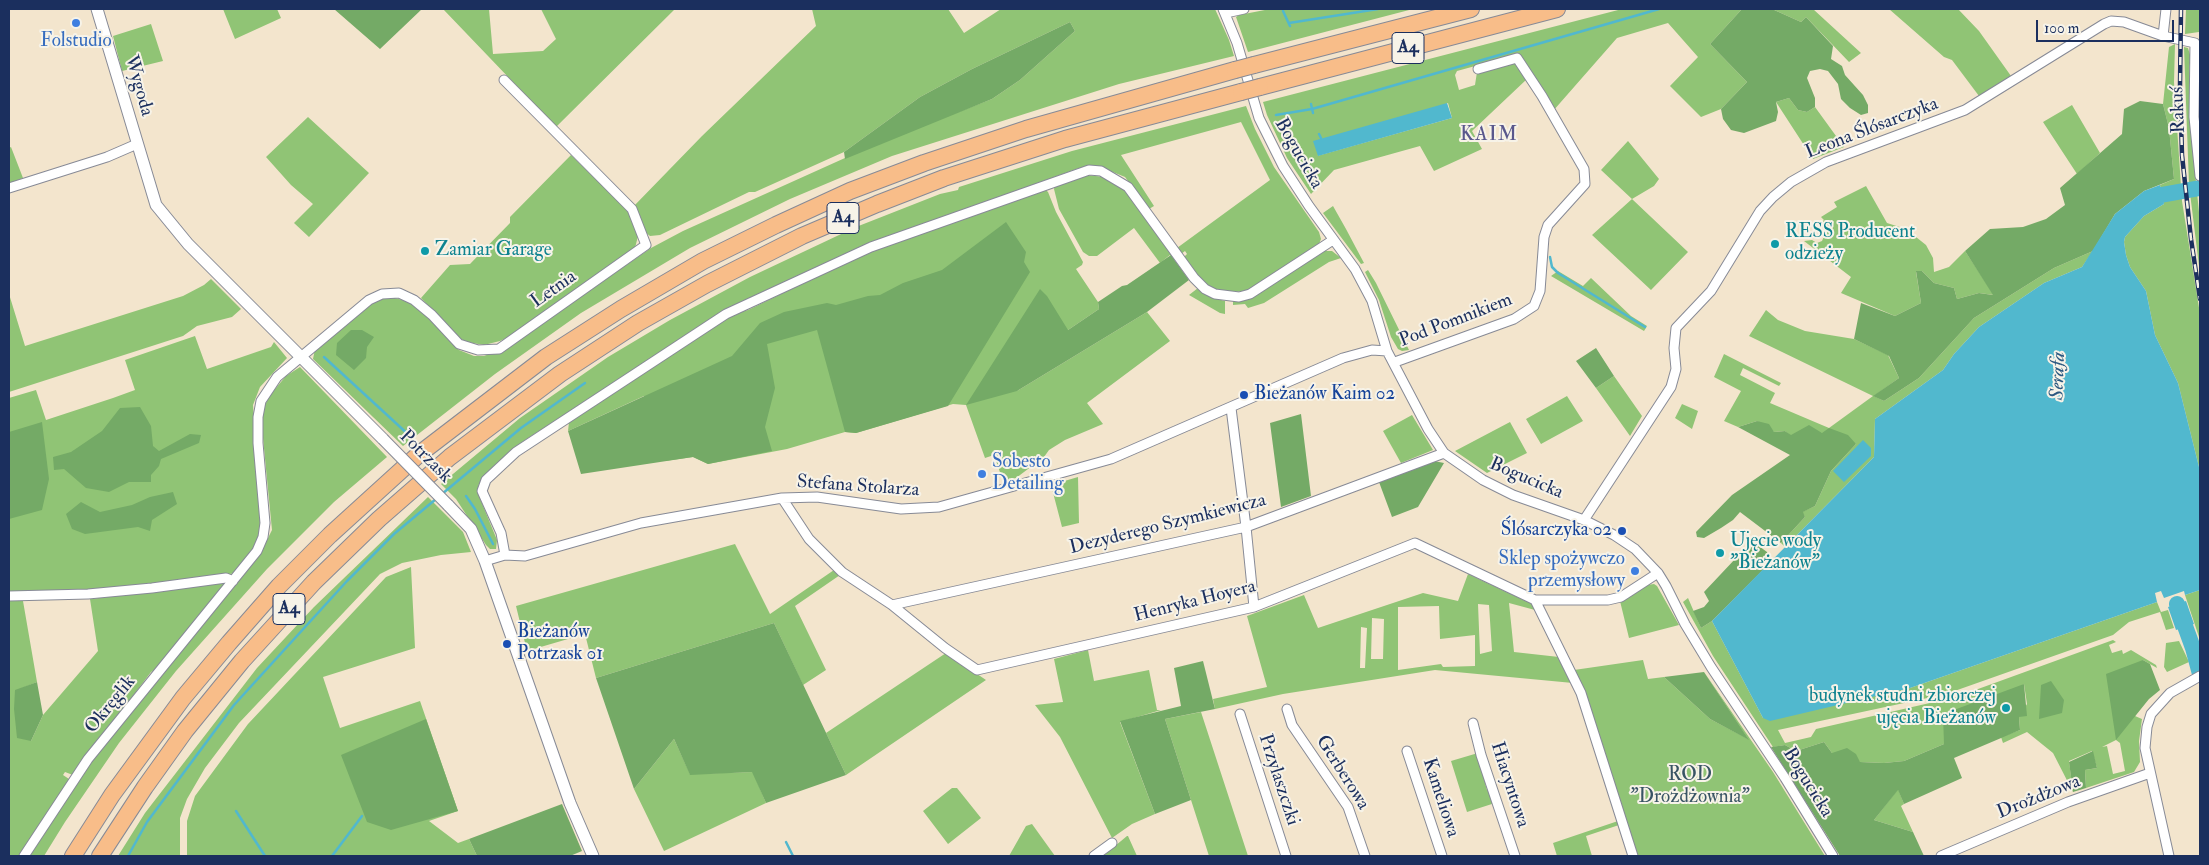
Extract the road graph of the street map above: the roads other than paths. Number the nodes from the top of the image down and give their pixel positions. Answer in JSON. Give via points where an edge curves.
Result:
{"nodes":[{"id":1,"x":97,"y":9,"type":"edge"},
{"id":2,"x":1244,"y":9,"type":"edge"},
{"id":3,"x":1471,"y":9,"type":"edge"},
{"id":4,"x":1557,"y":9,"type":"edge"},
{"id":5,"x":2166,"y":9,"type":"edge"},
{"id":6,"x":1224,"y":11,"type":"edge"},
{"id":7,"x":2163,"y":36,"type":"junction"},
{"id":8,"x":2198,"y":41,"type":"edge"},
{"id":9,"x":1478,"y":69,"type":"dead end"},
{"id":10,"x":504,"y":80,"type":"dead end"},
{"id":11,"x":137,"y":144,"type":"junction"},
{"id":12,"x":2200,"y":176,"type":"edge"},
{"id":13,"x":9,"y":188,"type":"edge"},
{"id":14,"x":1333,"y":240,"type":"junction"},
{"id":15,"x":1387,"y":351,"type":"junction"},
{"id":16,"x":299,"y":357,"type":"junction"},
{"id":17,"x":1394,"y":362,"type":"junction"},
{"id":18,"x":1231,"y":408,"type":"junction"},
{"id":19,"x":1444,"y":452,"type":"junction"},
{"id":20,"x":782,"y":498,"type":"junction"},
{"id":21,"x":1584,"y":520,"type":"junction"},
{"id":22,"x":1246,"y":526,"type":"junction"},
{"id":23,"x":506,"y":555,"type":"junction"},
{"id":24,"x":485,"y":562,"type":"junction"},
{"id":25,"x":1658,"y":573,"type":"junction"},
{"id":26,"x":233,"y":581,"type":"junction"},
{"id":27,"x":9,"y":596,"type":"edge"},
{"id":28,"x":1535,"y":600,"type":"junction"},
{"id":29,"x":892,"y":605,"type":"junction"},
{"id":30,"x":1254,"y":607,"type":"junction"},
{"id":31,"x":2200,"y":676,"type":"edge"},
{"id":32,"x":1287,"y":709,"type":"dead end"},
{"id":33,"x":1240,"y":714,"type":"dead end"},
{"id":34,"x":1473,"y":723,"type":"dead end"},
{"id":35,"x":1407,"y":751,"type":"dead end"},
{"id":36,"x":2150,"y":774,"type":"junction"},
{"id":37,"x":1112,"y":843,"type":"dead end"},
{"id":38,"x":24,"y":856,"type":"edge"},
{"id":39,"x":73,"y":856,"type":"edge"},
{"id":40,"x":100,"y":856,"type":"edge"},
{"id":41,"x":593,"y":856,"type":"edge"},
{"id":42,"x":1094,"y":856,"type":"edge"},
{"id":43,"x":1286,"y":856,"type":"edge"},
{"id":44,"x":1365,"y":856,"type":"edge"},
{"id":45,"x":1442,"y":856,"type":"edge"},
{"id":46,"x":1515,"y":856,"type":"edge"},
{"id":47,"x":1634,"y":856,"type":"edge"},
{"id":48,"x":1833,"y":856,"type":"edge"},
{"id":49,"x":1941,"y":856,"type":"edge"},
{"id":50,"x":2169,"y":856,"type":"edge"}],
"edges":[{"from":1,"to":11,"type":"street","name":"Wygoda"},
{"from":2,"to":6,"type":"street"},
{"from":3,"to":39,"type":"highway","number":"A4","bridge":true,"via":[[1235,70],[1026,129],[932,160],[783,221],[703,261],[621,308],[546,357],[418,455],[299,565],[183,698],[145,748]]},
{"from":4,"to":40,"type":"highway","number":"A4","bridge":true,"via":[[1047,145],[944,178],[802,236],[638,323],[560,374],[484,430],[422,480],[314,582],[242,661],[186,731]]},
{"from":5,"to":7,"type":"street"},
{"from":6,"to":14,"type":"street","name":"Bogucicka","via":[[1259,118],[1283,166]]},
{"from":7,"to":8,"type":"street","name":"Leona Ślósarczyka"},
{"from":7,"to":21,"type":"street","name":"Leona Ślósarczyka","via":[[2124,22],[2104,24],[1965,110],[1826,162],[1806,172],[1773,197],[1760,211],[1717,283],[1679,325],[1675,333],[1676,369],[1671,387]]},
{"from":8,"to":12,"type":"street","name":"Rakuś","via":[[2194,117]]},
{"from":9,"to":17,"type":"street","name":"Pod Pomnikiem","via":[[1517,58],[1584,169],[1585,184],[1548,225],[1544,236],[1540,291],[1534,306],[1514,319]]},
{"from":10,"to":16,"type":"street","name":"Letnia","via":[[632,208],[646,246],[499,349],[478,350],[459,344],[432,315],[399,293],[382,294],[369,300]]},
{"from":11,"to":13,"type":"street","via":[[107,157]]},
{"from":11,"to":16,"type":"street","name":"Potrzask","via":[[156,205],[188,244]]},
{"from":14,"to":15,"type":"street","name":"Bogucicka","via":[[1355,269],[1372,301]]},
{"from":14,"to":23,"type":"street","via":[[1250,294],[1239,297],[1215,294],[1194,278],[1128,186],[1101,170],[1089,170],[871,247],[726,314],[516,452],[486,480],[482,491],[501,533]]},
{"from":15,"to":17,"type":"street","name":"Bogucicka"},
{"from":15,"to":18,"type":"street","name":"Stefana Stolarza","via":[[1372,350],[1343,358]]},
{"from":16,"to":24,"type":"street","name":"Potrzask","bridge":true,"via":[[471,529]]},
{"from":16,"to":26,"type":"street","name":"Okręglik","via":[[277,377],[261,402],[258,442],[265,504],[263,537],[257,551]]},
{"from":17,"to":19,"type":"street","name":"Bogucicka","via":[[1428,429]]},
{"from":18,"to":20,"type":"street","name":"Stefana Stolarza","via":[[1111,459],[940,507],[901,509],[817,497]]},
{"from":18,"to":22,"type":"street"},
{"from":19,"to":21,"type":"street","name":"Bogucicka","via":[[1483,480],[1513,495]]},
{"from":19,"to":22,"type":"street","name":"Dezyderego Szymkiewicza"},
{"from":20,"to":23,"type":"street","name":"Stefana Stolarza","via":[[641,523],[525,556]]},
{"from":20,"to":29,"type":"street","name":"Henryka Hoyera","via":[[809,539],[842,572]]},
{"from":21,"to":25,"type":"street","name":"Bogucicka","via":[[1635,549]]},
{"from":22,"to":29,"type":"street","name":"Dezyderego Szymkiewicza"},
{"from":22,"to":30,"type":"street"},
{"from":23,"to":24,"type":"street","name":"Stefana Stolarza"},
{"from":24,"to":41,"type":"street","name":"Potrzask","via":[[570,804]]},
{"from":25,"to":28,"type":"street","name":"Henryka Hoyera","via":[[1620,597]]},
{"from":25,"to":48,"type":"street","name":"Bogucicka","via":[[1711,667]]},
{"from":26,"to":27,"type":"street","via":[[226,578],[97,593]]},
{"from":26,"to":38,"type":"street","name":"Okręglik","via":[[88,759]]},
{"from":28,"to":30,"type":"street","name":"Henryka Hoyera","via":[[1415,543]]},
{"from":28,"to":47,"type":"street","via":[[1581,693]]},
{"from":29,"to":30,"type":"street","name":"Henryka Hoyera","via":[[977,670]]},
{"from":31,"to":36,"type":"street","via":[[2170,693],[2151,714],[2145,748]]},
{"from":32,"to":44,"type":"street","name":"Gerberowa","via":[[1292,726],[1348,807]]},
{"from":33,"to":43,"type":"street","name":"Przylaszczki"},
{"from":34,"to":46,"type":"street","name":"Hiacyntowa"},
{"from":35,"to":45,"type":"street","name":"Kameliowa"},
{"from":36,"to":49,"type":"street","name":"Drożdżowa","via":[[2068,802]]},
{"from":36,"to":50,"type":"street"},
{"from":37,"to":42,"type":"street"}]}
